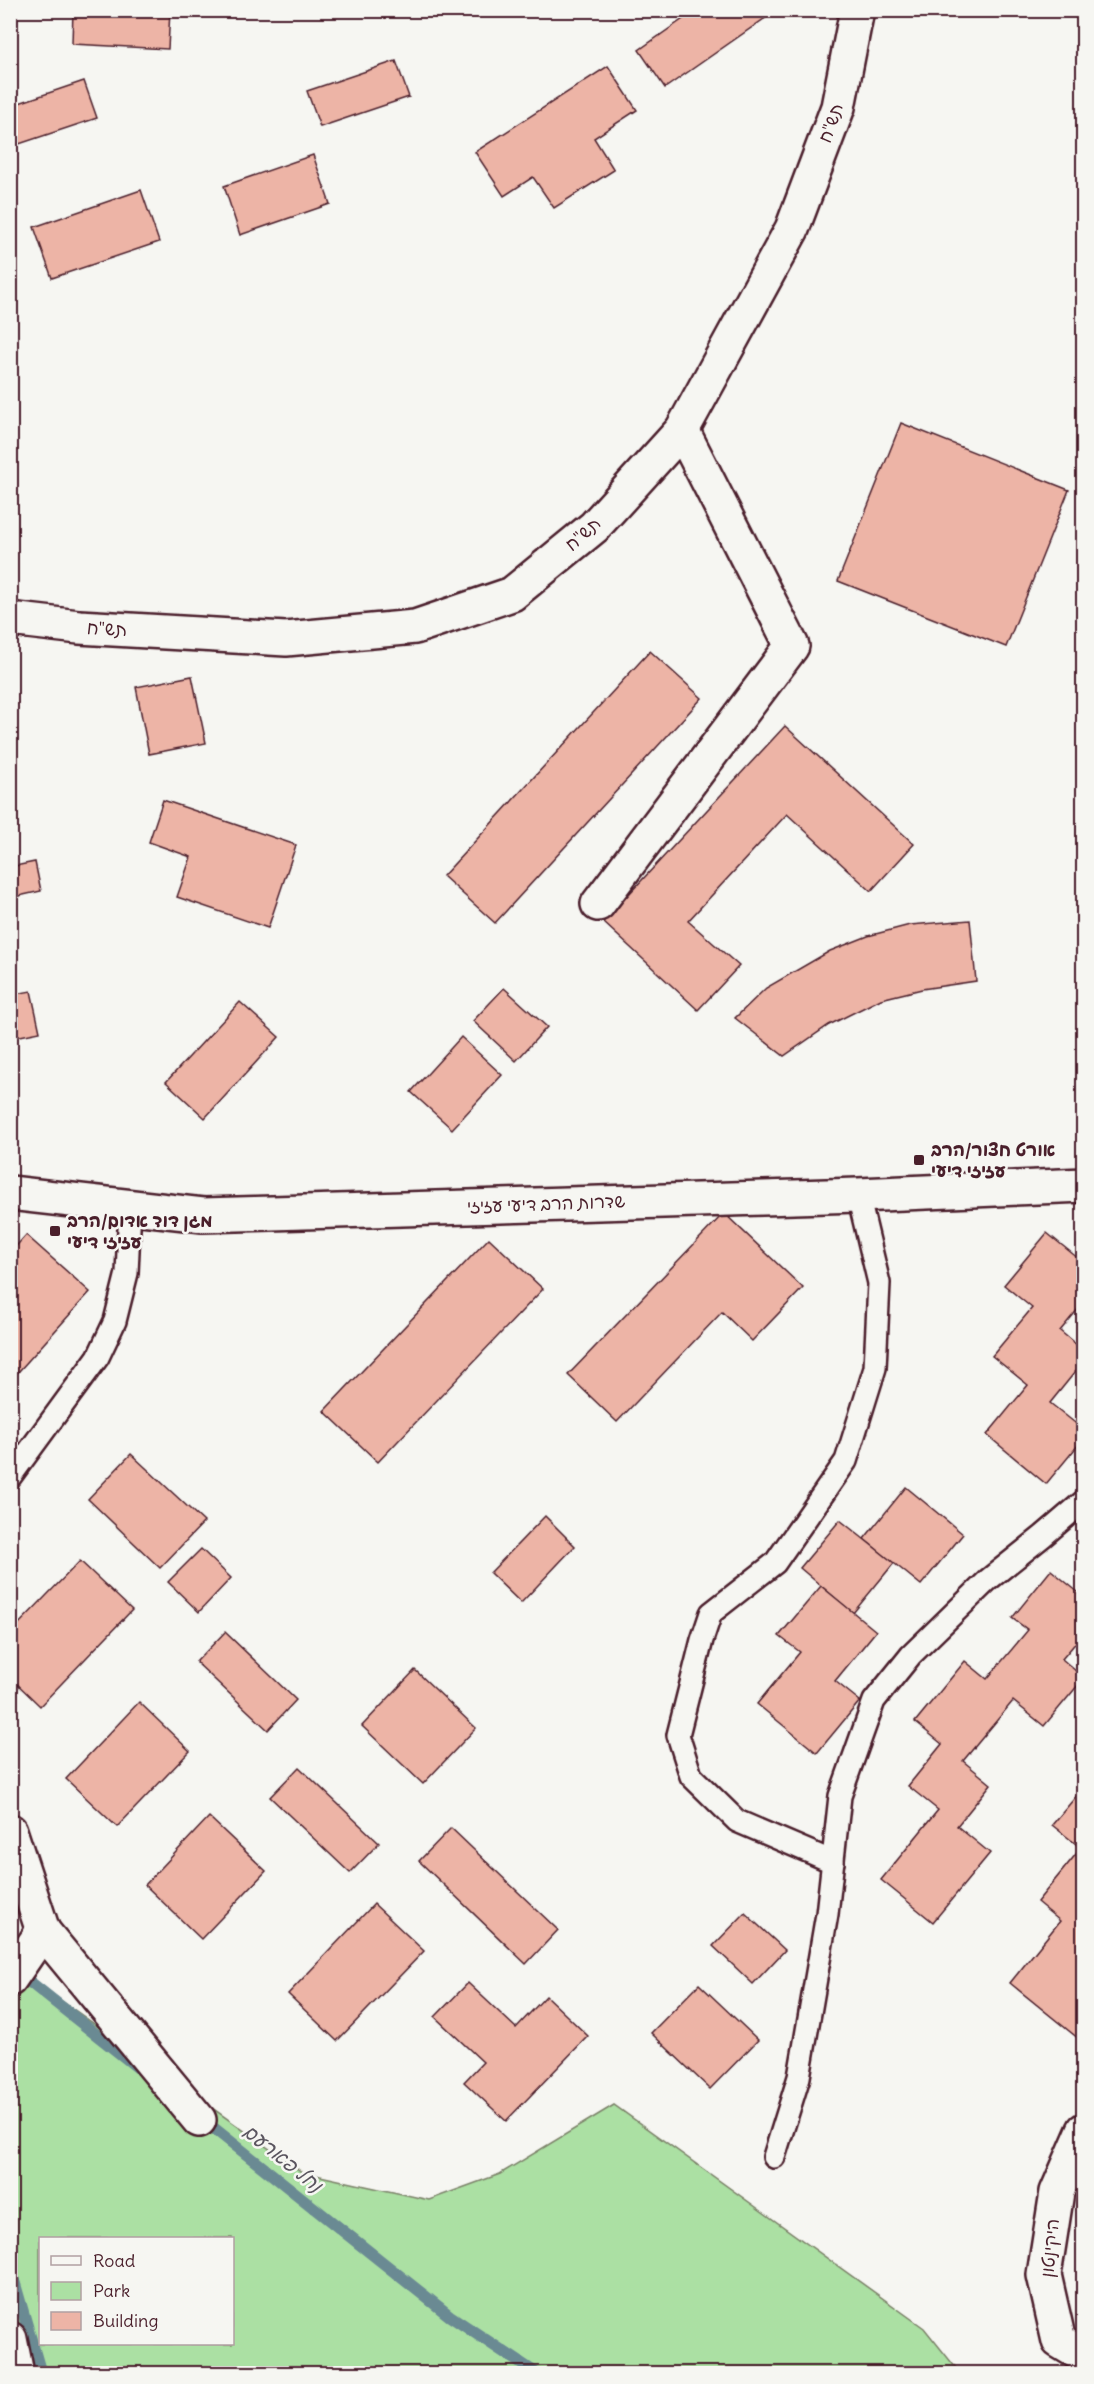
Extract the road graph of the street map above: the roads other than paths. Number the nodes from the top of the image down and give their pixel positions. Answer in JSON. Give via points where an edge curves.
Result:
{"nodes":[{"id":1,"x":856,"y":10,"type":"edge"},
{"id":2,"x":682,"y":430,"type":"junction"},
{"id":3,"x":10,"y":619,"type":"edge"},
{"id":4,"x":598,"y":904,"type":"dead end"},
{"id":5,"x":1083,"y":1185,"type":"edge"},
{"id":6,"x":10,"y":1193,"type":"edge"},
{"id":7,"x":858,"y":1195,"type":"junction"},
{"id":8,"x":130,"y":1207,"type":"junction"},
{"id":9,"x":10,"y":1477,"type":"edge"},
{"id":10,"x":1083,"y":1501,"type":"edge"},
{"id":11,"x":10,"y":1831,"type":"edge"},
{"id":12,"x":833,"y":1862,"type":"junction"},
{"id":13,"x":43,"y":1931,"type":"junction"},
{"id":14,"x":10,"y":1979,"type":"edge"},
{"id":15,"x":200,"y":2120,"type":"dead end"},
{"id":16,"x":1083,"y":2130,"type":"edge"},
{"id":17,"x":774,"y":2157,"type":"dead end"},
{"id":18,"x":10,"y":2339,"type":"edge"},
{"id":19,"x":1083,"y":2356,"type":"edge"},
{"id":20,"x":17,"y":2373,"type":"edge"}],
"edges":[{"from":1,"to":2,"type":"street","name":"תש\"ח","via":[[838,107],[792,229]]},
{"from":2,"to":3,"type":"street","name":"תש\"ח","via":[[594,527],[512,594],[415,627],[286,639]]},
{"from":2,"to":4,"type":"street","via":[[792,646]]},
{"from":5,"to":7,"type":"street","name":"שדרות הרב דיעי עזיזי"},
{"from":6,"to":8,"type":"street","name":"שדרות הרב דיעי עזיזי"},
{"from":7,"to":8,"type":"street","name":"שדרות הרב דיעי עזיזי","via":[[203,1215]]},
{"from":7,"to":12,"type":"lane","via":[[879,1283],[875,1368],[846,1461],[775,1563],[711,1613],[678,1735],[691,1776],[736,1821]]},
{"from":8,"to":9,"type":"lane","via":[[127,1273],[115,1321],[98,1357]]},
{"from":10,"to":12,"type":"lane","via":[[988,1580],[911,1655],[874,1701],[840,1796]]},
{"from":11,"to":13,"type":"street"},
{"from":12,"to":17,"type":"lane","via":[[828,1914],[799,2078]]},
{"from":13,"to":14,"type":"street"},
{"from":13,"to":15,"type":"street"},
{"from":16,"to":19,"type":"street","name":"היקינטון","via":[[1057,2192],[1044,2275],[1059,2341]]},
{"from":18,"to":20,"type":"street"}]}
